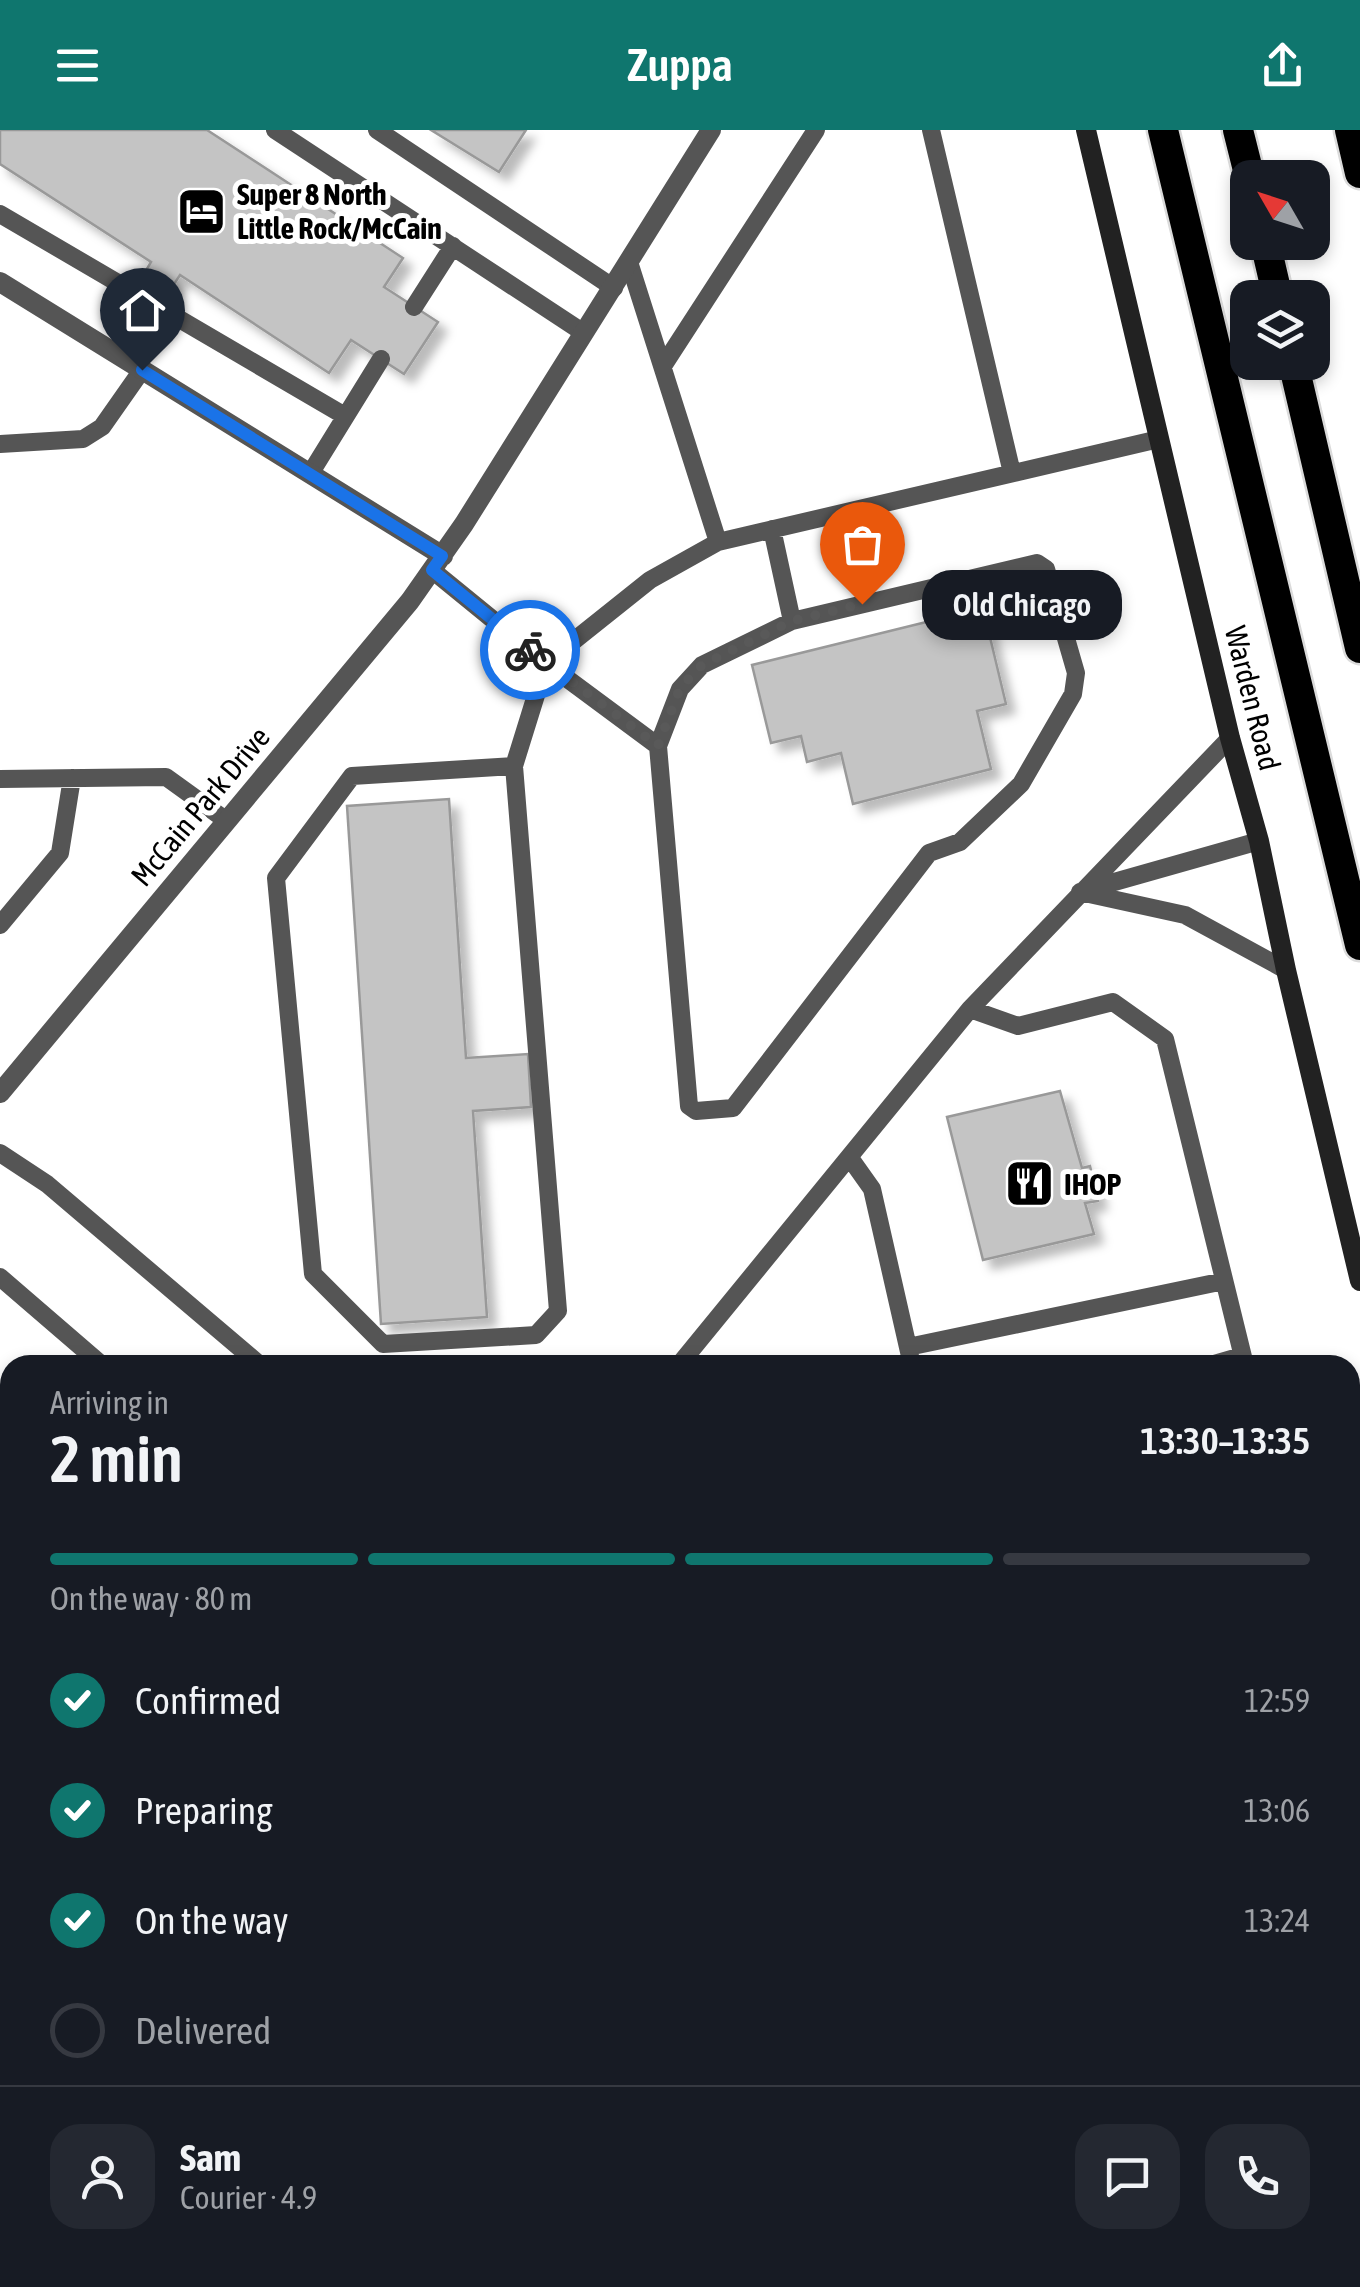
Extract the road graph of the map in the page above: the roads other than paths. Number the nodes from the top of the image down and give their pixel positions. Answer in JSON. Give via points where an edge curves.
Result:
{"nodes":[{"id":1,"x":275,"y":130,"type":"edge"},
{"id":2,"x":377,"y":130,"type":"edge"},
{"id":3,"x":711,"y":130,"type":"edge"},
{"id":4,"x":816,"y":130,"type":"edge"},
{"id":5,"x":931,"y":130,"type":"edge"},
{"id":6,"x":1086,"y":130,"type":"edge"},
{"id":7,"x":1163,"y":130,"type":"edge"},
{"id":8,"x":1238,"y":130,"type":"edge"},
{"id":9,"x":1350,"y":130,"type":"edge"},
{"id":10,"x":1246,"y":160,"type":"edge"},
{"id":11,"x":1360,"y":173,"type":"edge"},
{"id":12,"x":0,"y":214,"type":"edge"},
{"id":13,"x":453,"y":246,"type":"junction"},
{"id":14,"x":629,"y":262,"type":"junction"},
{"id":15,"x":0,"y":282,"type":"edge"},
{"id":16,"x":614,"y":288,"type":"junction"},
{"id":17,"x":414,"y":307,"type":"dead end"},
{"id":18,"x":584,"y":332,"type":"junction"},
{"id":19,"x":381,"y":359,"type":"dead end"},
{"id":20,"x":662,"y":366,"type":"junction"},
{"id":21,"x":142,"y":370,"type":"junction"},
{"id":22,"x":1297,"y":380,"type":"edge"},
{"id":23,"x":345,"y":416,"type":"junction"},
{"id":24,"x":1159,"y":439,"type":"junction"},
{"id":25,"x":0,"y":444,"type":"edge"},
{"id":26,"x":310,"y":474,"type":"junction"},
{"id":27,"x":1012,"y":474,"type":"junction"},
{"id":28,"x":772,"y":529,"type":"junction"},
{"id":29,"x":718,"y":542,"type":"junction"},
{"id":30,"x":438,"y":563,"type":"junction"},
{"id":31,"x":792,"y":621,"type":"junction"},
{"id":32,"x":1360,"y":648,"type":"edge"},
{"id":33,"x":546,"y":663,"type":"junction"},
{"id":34,"x":1230,"y":738,"type":"junction"},
{"id":35,"x":658,"y":746,"type":"junction"},
{"id":36,"x":514,"y":766,"type":"junction"},
{"id":37,"x":72,"y":778,"type":"junction"},
{"id":38,"x":0,"y":779,"type":"edge"},
{"id":39,"x":227,"y":821,"type":"junction"},
{"id":40,"x":1258,"y":841,"type":"junction"},
{"id":41,"x":1080,"y":892,"type":"junction"},
{"id":42,"x":0,"y":925,"type":"edge"},
{"id":43,"x":1360,"y":946,"type":"edge"},
{"id":44,"x":1286,"y":970,"type":"junction"},
{"id":45,"x":970,"y":1009,"type":"junction"},
{"id":46,"x":0,"y":1093,"type":"edge"},
{"id":47,"x":0,"y":1153,"type":"edge"},
{"id":48,"x":850,"y":1158,"type":"junction"},
{"id":49,"x":0,"y":1276,"type":"edge"},
{"id":50,"x":1224,"y":1280,"type":"junction"},
{"id":51,"x":1360,"y":1281,"type":"edge"},
{"id":52,"x":91,"y":1355,"type":"edge"},
{"id":53,"x":248,"y":1355,"type":"edge"},
{"id":54,"x":688,"y":1355,"type":"edge"},
{"id":55,"x":910,"y":1355,"type":"edge"},
{"id":56,"x":914,"y":1355,"type":"edge"},
{"id":57,"x":1243,"y":1355,"type":"edge"}],
"edges":[{"from":1,"to":13,"type":"lane"},
{"from":2,"to":16,"type":"lane"},
{"from":3,"to":14,"type":"street","name":"McCain Park Drive"},
{"from":4,"to":20,"type":"lane"},
{"from":5,"to":27,"type":"lane"},
{"from":6,"to":24,"type":"main road","name":"Warden Road"},
{"from":7,"to":43,"type":"highway"},
{"from":8,"to":10,"type":"highway"},
{"from":9,"to":11,"type":"highway"},
{"from":12,"to":23,"type":"lane"},
{"from":13,"to":17,"type":"lane"},
{"from":13,"to":18,"type":"lane"},
{"from":14,"to":16,"type":"street","name":"McCain Park Drive"},
{"from":14,"to":20,"type":"lane"},
{"from":15,"to":21,"type":"street"},
{"from":16,"to":18,"type":"street","name":"McCain Park Drive"},
{"from":18,"to":30,"type":"street","name":"McCain Park Drive"},
{"from":19,"to":23,"type":"lane"},
{"from":20,"to":29,"type":"lane"},
{"from":21,"to":25,"type":"lane","via":[[102,427],[84,439]]},
{"from":21,"to":26,"type":"street"},
{"from":22,"to":32,"type":"highway"},
{"from":23,"to":26,"type":"lane"},
{"from":24,"to":27,"type":"lane"},
{"from":24,"to":34,"type":"main road","name":"Warden Road"},
{"from":26,"to":30,"type":"street"},
{"from":27,"to":28,"type":"lane"},
{"from":28,"to":29,"type":"lane"},
{"from":28,"to":31,"type":"lane"},
{"from":29,"to":33,"type":"lane","via":[[650,580]]},
{"from":30,"to":33,"type":"lane"},
{"from":30,"to":39,"type":"street","name":"McCain Park Drive"},
{"from":31,"to":35,"type":"lane","via":[[702,665],[680,688]]},
{"from":31,"to":35,"type":"lane","via":[[1037,563],[1046,568],[1076,673],[1073,694],[1021,784],[960,842],[929,853],[733,1108],[689,1106]]},
{"from":33,"to":35,"type":"lane"},
{"from":33,"to":36,"type":"lane"},
{"from":34,"to":40,"type":"main road","name":"Warden Road"},
{"from":34,"to":41,"type":"lane"},
{"from":36,"to":36,"type":"lane","via":[[558,1311],[536,1335],[383,1344],[312,1274],[276,878],[352,776]]},
{"from":37,"to":38,"type":"lane"},
{"from":37,"to":39,"type":"lane","via":[[166,777]]},
{"from":37,"to":42,"type":"lane","via":[[60,854]]},
{"from":39,"to":46,"type":"street","name":"McCain Park Drive"},
{"from":40,"to":41,"type":"lane"},
{"from":40,"to":44,"type":"main road","name":"Warden Road"},
{"from":41,"to":44,"type":"lane","via":[[1185,915]]},
{"from":41,"to":45,"type":"lane"},
{"from":44,"to":51,"type":"main road","name":"Warden Road"},
{"from":45,"to":48,"type":"lane"},
{"from":45,"to":50,"type":"lane","via":[[1018,1026],[1113,1002],[1165,1039]]},
{"from":47,"to":53,"type":"lane"},
{"from":48,"to":54,"type":"lane"},
{"from":48,"to":55,"type":"lane","via":[[872,1189]]},
{"from":49,"to":52,"type":"lane"},
{"from":50,"to":56,"type":"lane"},
{"from":50,"to":57,"type":"lane"}]}
